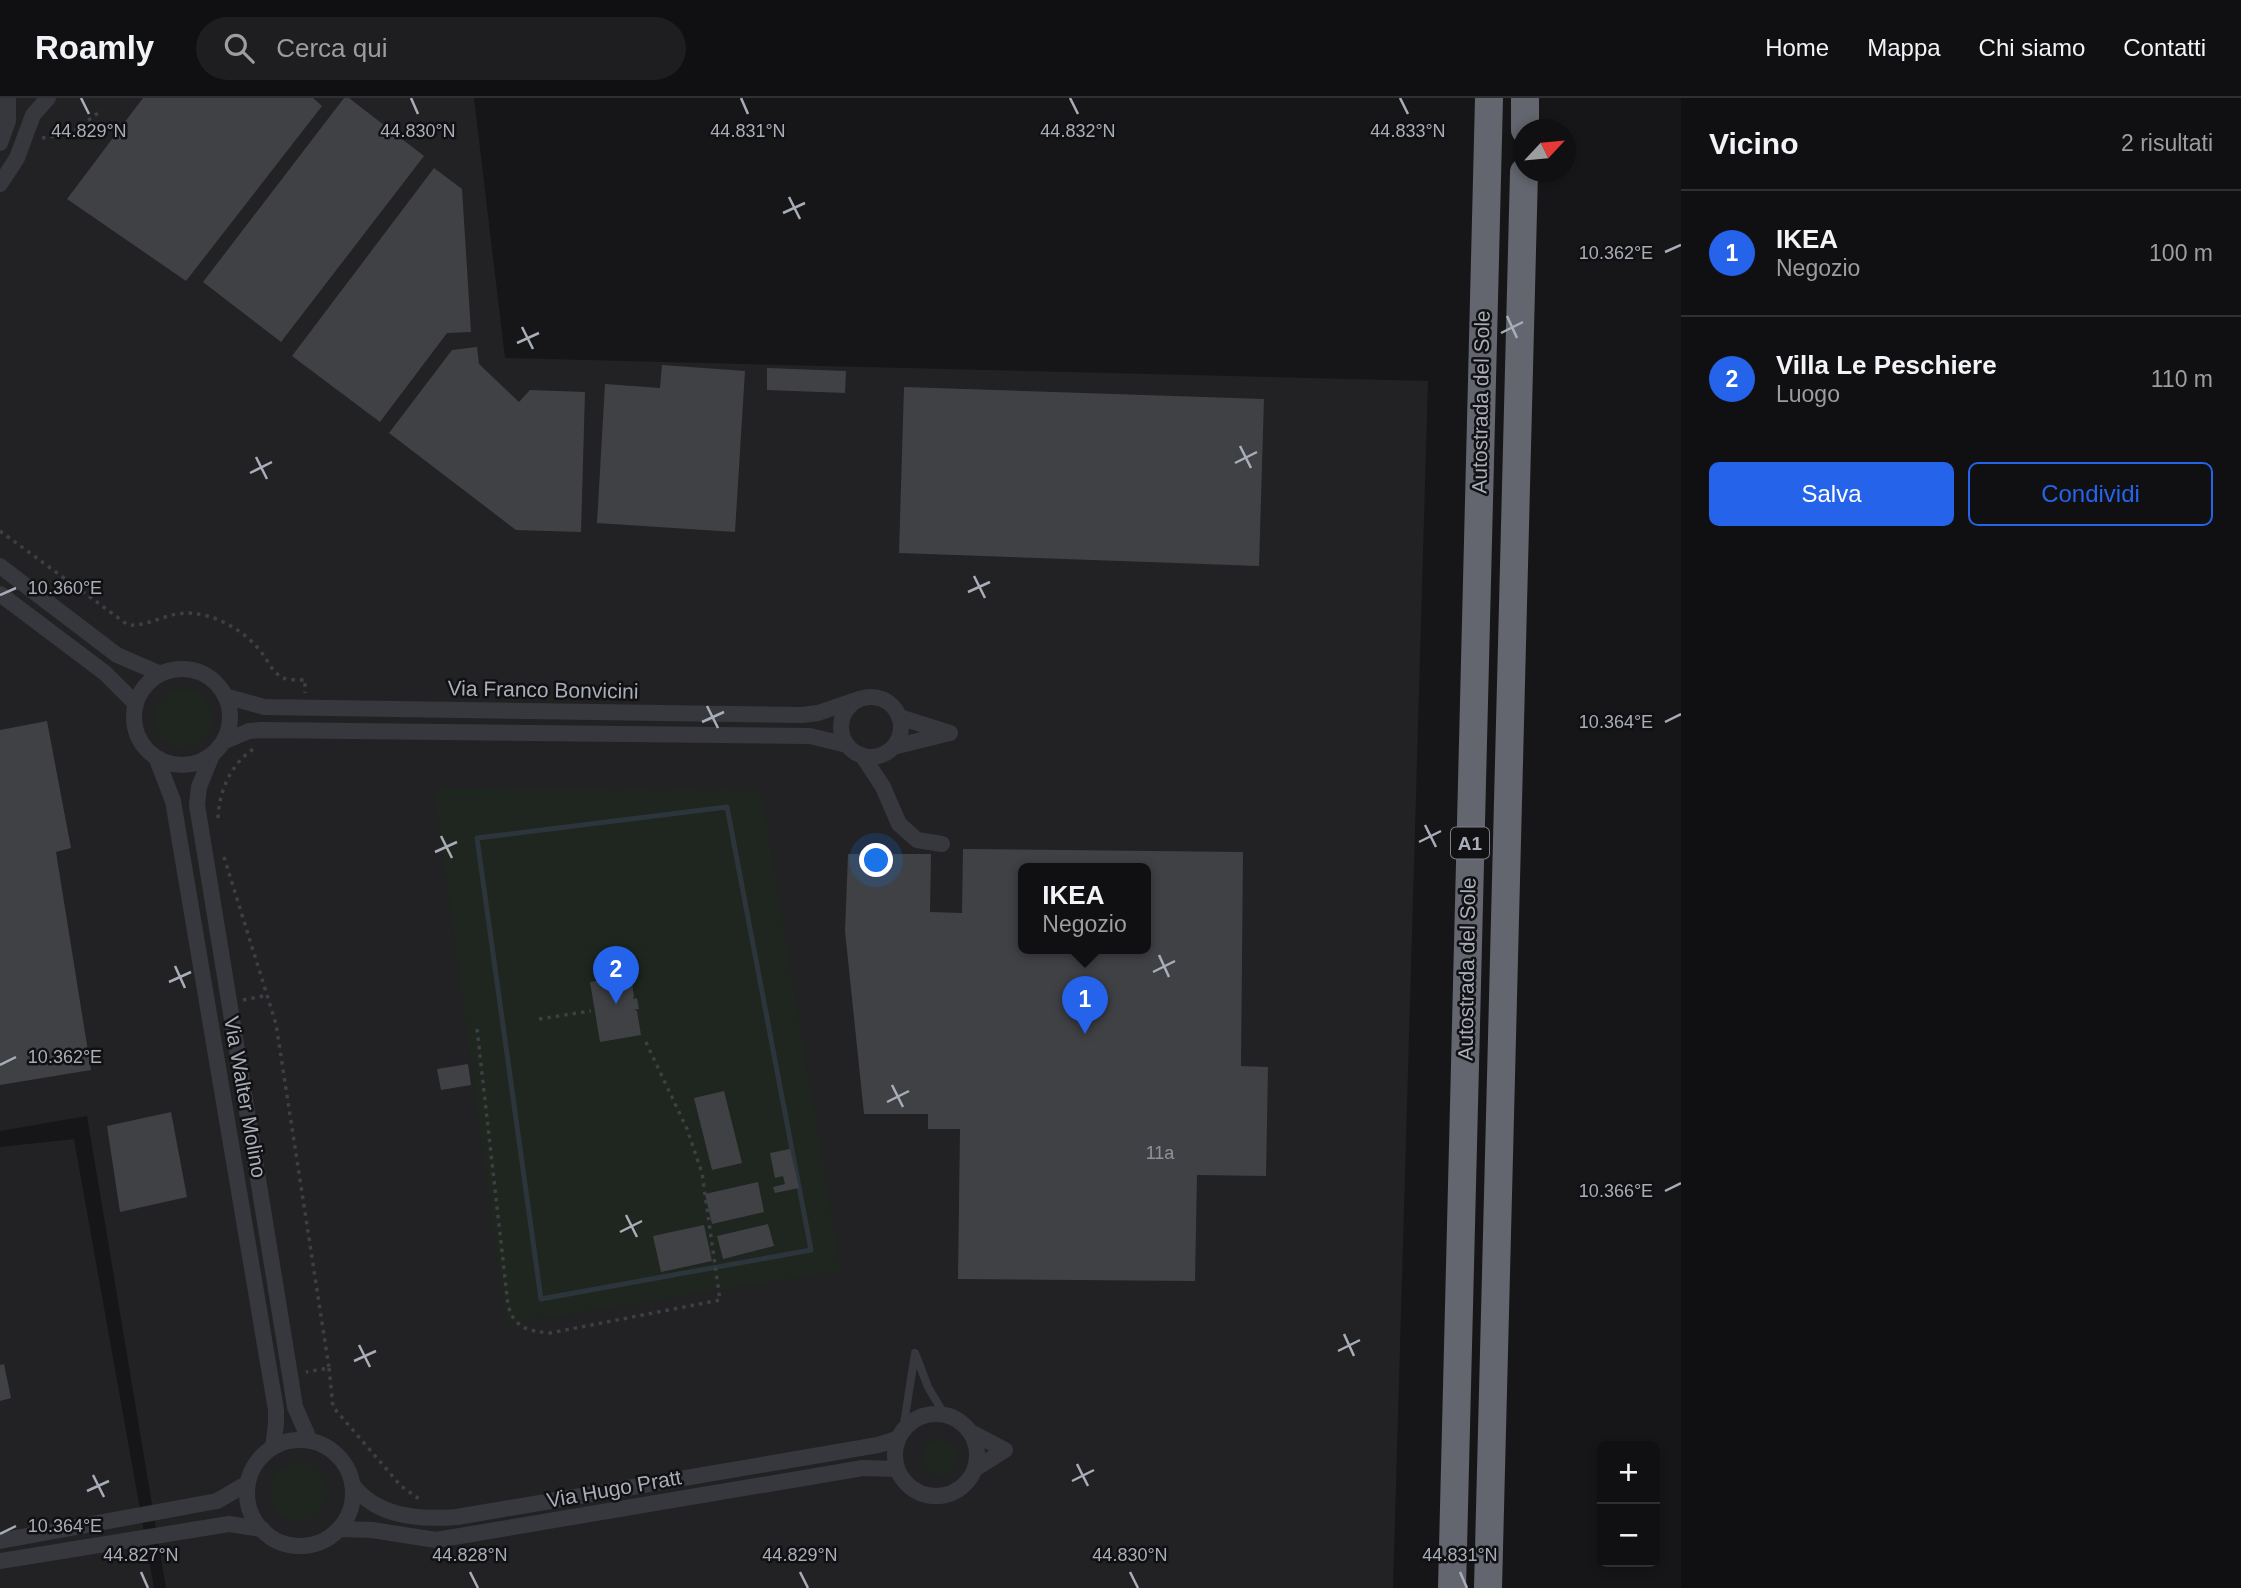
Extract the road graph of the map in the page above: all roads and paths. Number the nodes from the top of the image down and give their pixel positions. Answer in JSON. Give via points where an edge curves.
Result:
{"nodes":[{"id":1,"x":8,"y":98,"type":"edge"},
{"id":2,"x":48,"y":98,"type":"edge"},
{"id":3,"x":1489,"y":98,"type":"edge"},
{"id":4,"x":1525,"y":98,"type":"edge"},
{"id":5,"x":102,"y":110,"type":"dead end"},
{"id":6,"x":1525,"y":119,"type":"edge"},
{"id":7,"x":26,"y":135,"type":"junction"},
{"id":8,"x":0,"y":143,"type":"edge"},
{"id":9,"x":1524,"y":182,"type":"edge"},
{"id":10,"x":0,"y":184,"type":"edge"},
{"id":11,"x":0,"y":531,"type":"edge"},
{"id":12,"x":0,"y":566,"type":"edge"},
{"id":13,"x":0,"y":594,"type":"edge"},
{"id":14,"x":161,"y":674,"type":"junction"},
{"id":15,"x":225,"y":696,"type":"junction"},
{"id":16,"x":859,"y":699,"type":"junction"},
{"id":17,"x":136,"y":704,"type":"junction"},
{"id":18,"x":305,"y":708,"type":"junction"},
{"id":19,"x":899,"y":717,"type":"junction"},
{"id":20,"x":847,"y":745,"type":"junction"},
{"id":21,"x":258,"y":746,"type":"dead end"},
{"id":22,"x":218,"y":749,"type":"junction"},
{"id":23,"x":891,"y":749,"type":"junction"},
{"id":24,"x":862,"y":755,"type":"junction"},
{"id":25,"x":156,"y":757,"type":"junction"},
{"id":26,"x":883,"y":787,"type":"junction"},
{"id":27,"x":218,"y":825,"type":"dead end"},
{"id":28,"x":942,"y":844,"type":"dead end"},
{"id":29,"x":222,"y":848,"type":"dead end"},
{"id":30,"x":591,"y":1011,"type":"dead end"},
{"id":31,"x":539,"y":1019,"type":"dead end"},
{"id":32,"x":477,"y":1029,"type":"dead end"},
{"id":33,"x":644,"y":1038,"type":"dead end"},
{"id":34,"x":329,"y":1368,"type":"junction"},
{"id":35,"x":290,"y":1375,"type":"junction"},
{"id":36,"x":944,"y":1415,"type":"junction"},
{"id":37,"x":969,"y":1430,"type":"junction"},
{"id":38,"x":900,"y":1435,"type":"junction"},
{"id":39,"x":310,"y":1441,"type":"junction"},
{"id":40,"x":273,"y":1447,"type":"junction"},
{"id":41,"x":897,"y":1469,"type":"junction"},
{"id":42,"x":975,"y":1469,"type":"junction"},
{"id":43,"x":248,"y":1483,"type":"junction"},
{"id":44,"x":352,"y":1484,"type":"junction"},
{"id":45,"x":425,"y":1502,"type":"dead end"},
{"id":46,"x":262,"y":1529,"type":"junction"},
{"id":47,"x":339,"y":1529,"type":"junction"},
{"id":48,"x":0,"y":1541,"type":"edge"},
{"id":49,"x":0,"y":1561,"type":"edge"},
{"id":50,"x":1452,"y":1588,"type":"edge"},
{"id":51,"x":1488,"y":1588,"type":"edge"}],
"edges":[{"from":1,"to":8,"type":"street","via":[[8,121]]},
{"from":2,"to":7,"type":"street","via":[[33,115]]},
{"from":3,"to":50,"type":"highway","name":"Autostrada del Sole","number":"A1"},
{"from":4,"to":6,"type":"highway"},
{"from":5,"to":7,"type":"path","via":[[63,136]]},
{"from":7,"to":10,"type":"street"},
{"from":9,"to":51,"type":"highway","name":"Autostrada del Sole","number":"A1"},
{"from":11,"to":18,"type":"path","via":[[128,625],[179,612],[226,623],[248,637],[283,678],[305,680]]},
{"from":12,"to":14,"type":"street","via":[[117,655]]},
{"from":13,"to":17,"type":"street","via":[[105,673]]},
{"from":14,"to":15,"type":"street","via":[[191,670],[211,680]]},
{"from":14,"to":17,"type":"street"},
{"from":15,"to":18,"type":"street","name":"Via Franco Bonvicini","via":[[264,707]]},
{"from":15,"to":22,"type":"street","name":"Via Walter Molino","via":[[230,720]]},
{"from":16,"to":18,"type":"street","name":"Via Franco Bonvicini","via":[[802,715]]},
{"from":16,"to":19,"type":"street","via":[[887,702]]},
{"from":16,"to":20,"type":"street","via":[[842,720]]},
{"from":17,"to":25,"type":"street","name":"Via Walter Molino","via":[[137,733]]},
{"from":19,"to":23,"type":"street","via":[[900,733]]},
{"from":19,"to":23,"type":"street","via":[[950,733]]},
{"from":20,"to":22,"type":"street","name":"Via Franco Bonvicini","via":[[810,736],[274,730],[249,731]]},
{"from":20,"to":24,"type":"street","name":"Via Franco Bonvicini"},
{"from":21,"to":27,"type":"path","via":[[229,774],[219,802]]},
{"from":22,"to":25,"type":"street","via":[[190,764]]},
{"from":22,"to":35,"type":"street","name":"Via Walter Molino","via":[[199,787],[197,805]]},
{"from":23,"to":24,"type":"street","via":[[880,755]]},
{"from":23,"to":26,"type":"street"},
{"from":24,"to":26,"type":"street"},
{"from":25,"to":40,"type":"street","name":"Via Walter Molino","via":[[173,801],[274,1399]]},
{"from":26,"to":28,"type":"street","via":[[908,834]]},
{"from":29,"to":34,"type":"path","via":[[276,1024]]},
{"from":30,"to":31,"type":"path"},
{"from":32,"to":33,"type":"path","via":[[508,1305],[518,1325],[550,1333],[720,1300],[698,1162]]},
{"from":34,"to":35,"type":"path"},
{"from":34,"to":45,"type":"path","via":[[333,1406],[401,1486]]},
{"from":35,"to":39,"type":"street","name":"Via Walter Molino","via":[[296,1407]]},
{"from":36,"to":37,"type":"street"},
{"from":36,"to":38,"type":"street","via":[[921,1416]]},
{"from":36,"to":38,"type":"lane","via":[[915,1353]]},
{"from":37,"to":42,"type":"street","via":[[975,1442]]},
{"from":37,"to":42,"type":"street","via":[[1005,1450]]},
{"from":38,"to":41,"type":"street","via":[[894,1459]]},
{"from":38,"to":44,"type":"street","name":"Via Hugo Pratt","via":[[878,1445],[435,1519],[386,1511],[371,1504]]},
{"from":39,"to":40,"type":"street","via":[[293,1440]]},
{"from":39,"to":44,"type":"street","via":[[336,1453]]},
{"from":40,"to":43,"type":"street","via":[[258,1460]]},
{"from":41,"to":42,"type":"street","via":[[910,1489],[933,1497],[958,1491]]},
{"from":41,"to":47,"type":"street","name":"Via Hugo Pratt","via":[[863,1468],[436,1540]]},
{"from":43,"to":46,"type":"street","via":[[250,1511]]},
{"from":43,"to":48,"type":"street","via":[[217,1501]]},
{"from":44,"to":47,"type":"street","via":[[352,1502]]},
{"from":46,"to":47,"type":"street","via":[[286,1544],[303,1546],[321,1542]]},
{"from":46,"to":49,"type":"street","via":[[229,1524]]}]}
